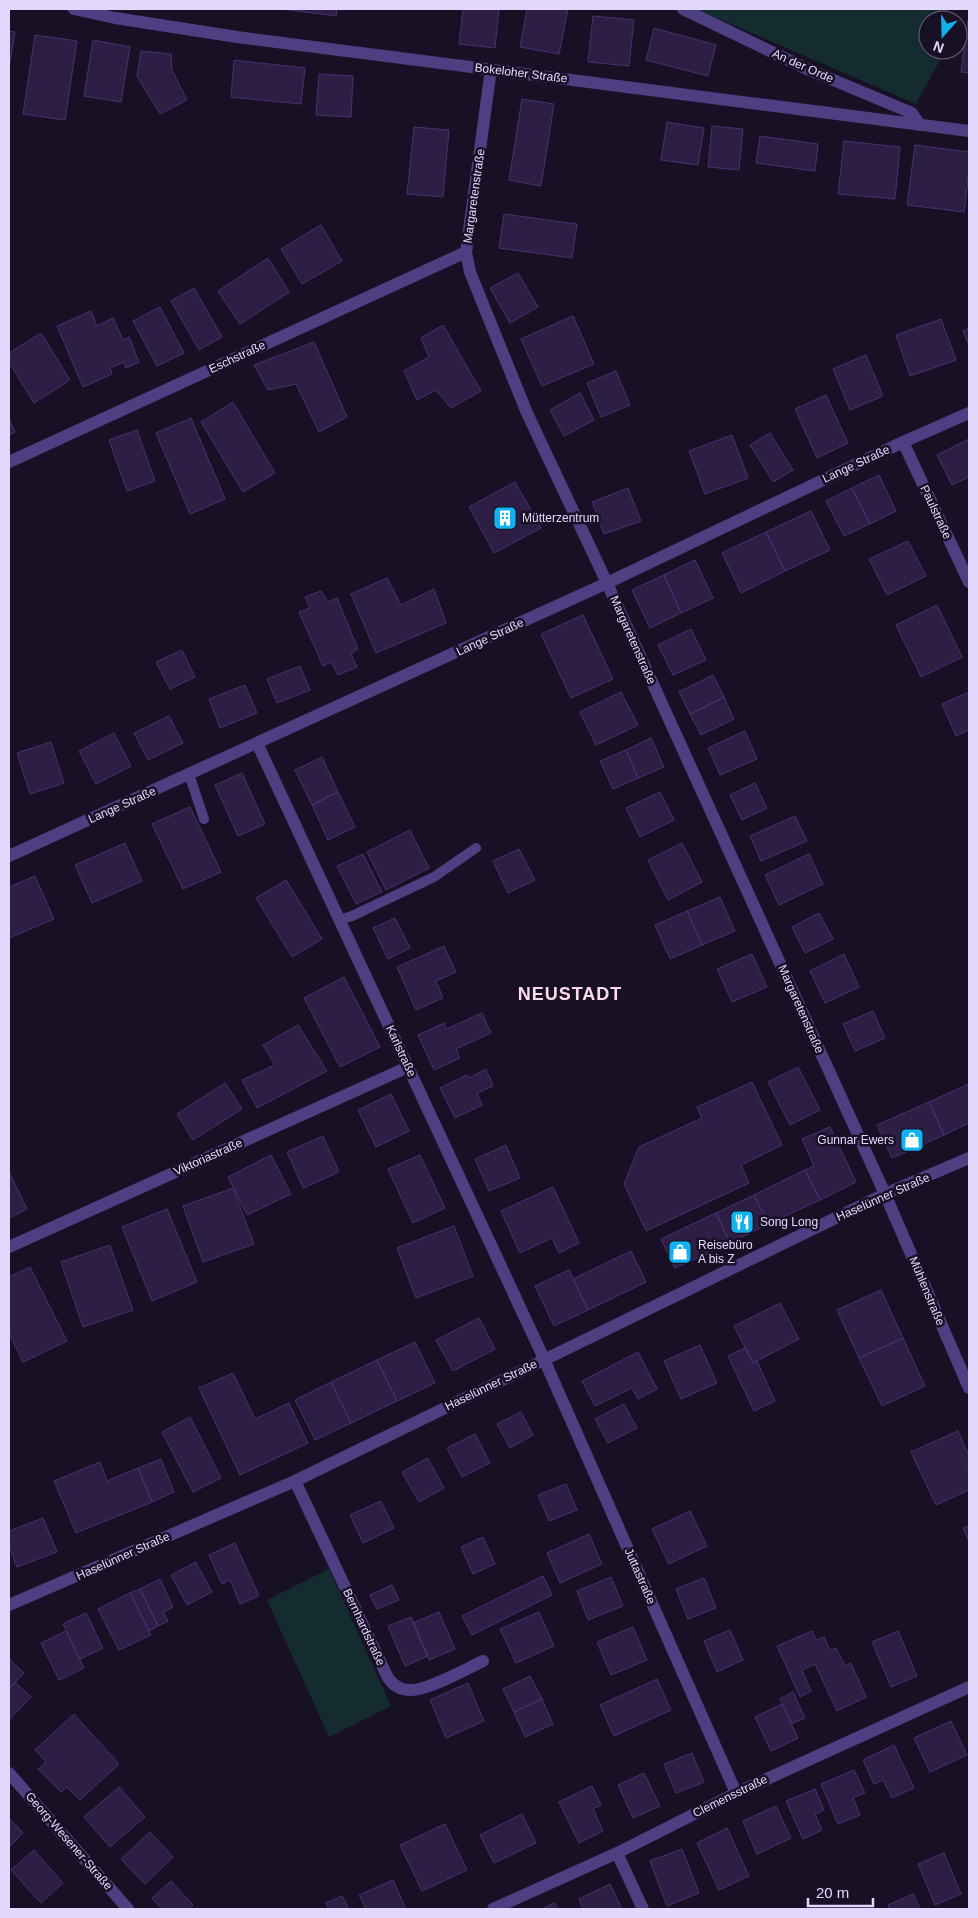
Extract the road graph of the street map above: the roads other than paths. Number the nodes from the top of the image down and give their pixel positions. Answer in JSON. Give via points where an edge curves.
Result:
{"nodes":[{"id":1,"x":74,"y":9,"type":"edge"},
{"id":2,"x":683,"y":9,"type":"edge"},
{"id":3,"x":491,"y":69,"type":"junction"},
{"id":4,"x":920,"y":125,"type":"junction"},
{"id":5,"x":969,"y":131,"type":"edge"},
{"id":6,"x":466,"y":252,"type":"junction"},
{"id":7,"x":969,"y":413,"type":"edge"},
{"id":8,"x":903,"y":442,"type":"junction"},
{"id":9,"x":9,"y":462,"type":"edge"},
{"id":10,"x":969,"y":582,"type":"edge"},
{"id":11,"x":607,"y":583,"type":"junction"},
{"id":12,"x":257,"y":744,"type":"junction"},
{"id":13,"x":189,"y":774,"type":"junction"},
{"id":14,"x":204,"y":819,"type":"dead end"},
{"id":15,"x":476,"y":848,"type":"dead end"},
{"id":16,"x":9,"y":856,"type":"edge"},
{"id":17,"x":339,"y":920,"type":"junction"},
{"id":18,"x":408,"y":1067,"type":"junction"},
{"id":19,"x":969,"y":1158,"type":"edge"},
{"id":20,"x":885,"y":1194,"type":"junction"},
{"id":21,"x":9,"y":1247,"type":"edge"},
{"id":22,"x":544,"y":1359,"type":"junction"},
{"id":23,"x":969,"y":1388,"type":"edge"},
{"id":24,"x":295,"y":1481,"type":"junction"},
{"id":25,"x":9,"y":1606,"type":"edge"},
{"id":26,"x":483,"y":1661,"type":"dead end"},
{"id":27,"x":969,"y":1687,"type":"edge"},
{"id":28,"x":9,"y":1773,"type":"edge"},
{"id":29,"x":736,"y":1793,"type":"junction"},
{"id":30,"x":617,"y":1852,"type":"junction"},
{"id":31,"x":128,"y":1909,"type":"edge"},
{"id":32,"x":493,"y":1909,"type":"edge"},
{"id":33,"x":643,"y":1909,"type":"edge"}],
"edges":[{"from":1,"to":3,"type":"street","name":"Bokeloher Straße","via":[[237,37]]},
{"from":2,"to":4,"type":"street","name":"An der Orde","via":[[807,69],[912,113]]},
{"from":3,"to":4,"type":"street","name":"Bokeloher Straße"},
{"from":3,"to":6,"type":"street","name":"Margaretenstraße"},
{"from":4,"to":5,"type":"street","name":"Bokeloher Straße"},
{"from":6,"to":9,"type":"street","name":"Eschstraße"},
{"from":6,"to":11,"type":"street","name":"Margaretenstraße","via":[[470,272],[527,413]]},
{"from":7,"to":8,"type":"street","name":"Lange Straße"},
{"from":8,"to":10,"type":"street","name":"Paulstraße"},
{"from":8,"to":11,"type":"street","name":"Lange Straße"},
{"from":11,"to":12,"type":"street","name":"Lange Straße"},
{"from":11,"to":20,"type":"street","name":"Margaretenstraße"},
{"from":12,"to":13,"type":"street","name":"Lange Straße"},
{"from":12,"to":17,"type":"street","name":"Karlstraße"},
{"from":13,"to":14,"type":"lane"},
{"from":13,"to":16,"type":"street","name":"Lange Straße"},
{"from":15,"to":17,"type":"lane","via":[[434,877]]},
{"from":17,"to":18,"type":"street","name":"Karlstraße"},
{"from":18,"to":21,"type":"street","name":"Viktoriastraße"},
{"from":18,"to":22,"type":"street","name":"Karlstraße"},
{"from":19,"to":20,"type":"street","name":"Haselünner Straße"},
{"from":20,"to":22,"type":"street","name":"Haselünner Straße"},
{"from":20,"to":23,"type":"street","name":"Mühlenstraße"},
{"from":22,"to":24,"type":"street","name":"Haselünner Straße"},
{"from":22,"to":29,"type":"street","name":"Juttastraße"},
{"from":24,"to":25,"type":"street","name":"Haselünner Straße"},
{"from":24,"to":26,"type":"street","name":"Bernhardstraße","via":[[394,1686],[421,1689]]},
{"from":27,"to":29,"type":"street","name":"Clemensstraße"},
{"from":28,"to":31,"type":"street","name":"Georg-Wesener-Straße"},
{"from":29,"to":30,"type":"street","name":"Clemensstraße"},
{"from":30,"to":32,"type":"street","name":"Clemensstraße"},
{"from":30,"to":33,"type":"street"}]}
